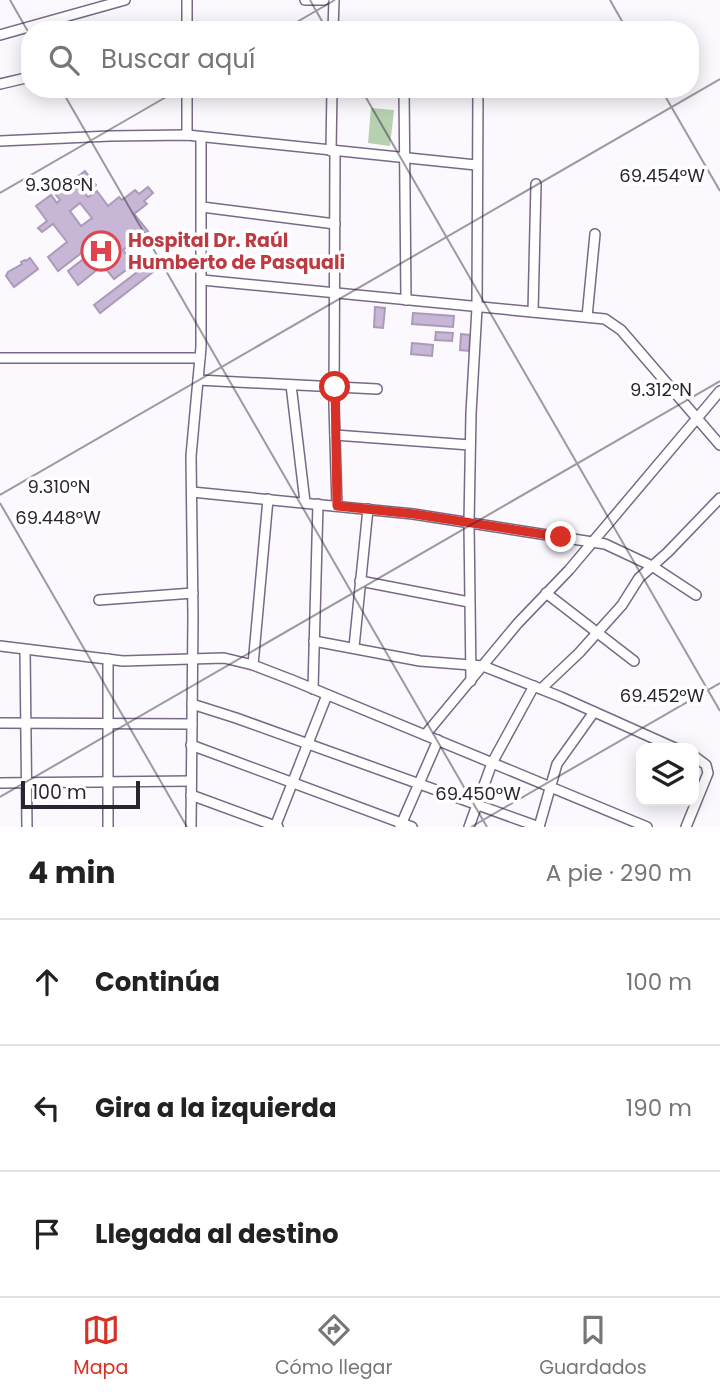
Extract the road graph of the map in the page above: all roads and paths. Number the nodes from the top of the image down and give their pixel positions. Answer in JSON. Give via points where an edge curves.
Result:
{"nodes":[{"id":1,"x":125,"y":0,"type":"edge"},
{"id":2,"x":187,"y":0,"type":"edge"},
{"id":3,"x":305,"y":0,"type":"edge"},
{"id":4,"x":324,"y":0,"type":"edge"},
{"id":5,"x":334,"y":0,"type":"edge"},
{"id":6,"x":50,"y":21,"type":"edge"},
{"id":7,"x":186,"y":21,"type":"edge"},
{"id":8,"x":333,"y":21,"type":"edge"},
{"id":9,"x":21,"y":29,"type":"edge"},
{"id":10,"x":0,"y":35,"type":"edge"},
{"id":11,"x":21,"y":79,"type":"edge"},
{"id":12,"x":0,"y":84,"type":"edge"},
{"id":13,"x":187,"y":98,"type":"edge"},
{"id":14,"x":332,"y":98,"type":"edge"},
{"id":15,"x":404,"y":98,"type":"edge"},
{"id":16,"x":478,"y":98,"type":"edge"},
{"id":17,"x":187,"y":135,"type":"junction"},
{"id":18,"x":201,"y":137,"type":"junction"},
{"id":19,"x":0,"y":141,"type":"edge"},
{"id":20,"x":333,"y":151,"type":"junction"},
{"id":21,"x":404,"y":159,"type":"junction"},
{"id":22,"x":476,"y":165,"type":"junction"},
{"id":23,"x":536,"y":184,"type":"dead end"},
{"id":24,"x":202,"y":207,"type":"junction"},
{"id":25,"x":335,"y":223,"type":"junction"},
{"id":26,"x":595,"y":234,"type":"dead end"},
{"id":27,"x":202,"y":280,"type":"junction"},
{"id":28,"x":335,"y":293,"type":"junction"},
{"id":29,"x":407,"y":300,"type":"junction"},
{"id":30,"x":477,"y":308,"type":"junction"},
{"id":31,"x":534,"y":313,"type":"junction"},
{"id":32,"x":587,"y":317,"type":"junction"},
{"id":33,"x":0,"y":358,"type":"edge"},
{"id":34,"x":200,"y":358,"type":"junction"},
{"id":35,"x":198,"y":380,"type":"junction"},
{"id":36,"x":291,"y":385,"type":"junction"},
{"id":37,"x":335,"y":387,"type":"junction"},
{"id":38,"x":377,"y":388,"type":"dead end"},
{"id":39,"x":720,"y":391,"type":"edge"},
{"id":40,"x":695,"y":418,"type":"junction"},
{"id":41,"x":335,"y":435,"type":"junction"},
{"id":42,"x":470,"y":445,"type":"junction"},
{"id":43,"x":720,"y":445,"type":"edge"},
{"id":44,"x":192,"y":492,"type":"junction"},
{"id":45,"x":720,"y":498,"type":"edge"},
{"id":46,"x":268,"y":499,"type":"junction"},
{"id":47,"x":305,"y":502,"type":"junction"},
{"id":48,"x":318,"y":504,"type":"junction"},
{"id":49,"x":337,"y":506,"type":"junction"},
{"id":50,"x":368,"y":509,"type":"junction"},
{"id":51,"x":469,"y":523,"type":"junction"},
{"id":52,"x":593,"y":542,"type":"junction"},
{"id":53,"x":652,"y":566,"type":"junction"},
{"id":54,"x":360,"y":581,"type":"junction"},
{"id":55,"x":193,"y":593,"type":"junction"},
{"id":56,"x":546,"y":593,"type":"junction"},
{"id":57,"x":696,"y":595,"type":"dead end"},
{"id":58,"x":99,"y":600,"type":"dead end"},
{"id":59,"x":469,"y":602,"type":"junction"},
{"id":60,"x":597,"y":632,"type":"junction"},
{"id":61,"x":314,"y":641,"type":"junction"},
{"id":62,"x":0,"y":646,"type":"edge"},
{"id":63,"x":354,"y":647,"type":"junction"},
{"id":64,"x":25,"y":650,"type":"junction"},
{"id":65,"x":192,"y":658,"type":"junction"},
{"id":66,"x":108,"y":659,"type":"junction"},
{"id":67,"x":634,"y":661,"type":"dead end"},
{"id":68,"x":253,"y":665,"type":"junction"},
{"id":69,"x":471,"y":666,"type":"junction"},
{"id":70,"x":483,"y":666,"type":"junction"},
{"id":71,"x":471,"y":681,"type":"junction"},
{"id":72,"x":538,"y":688,"type":"junction"},
{"id":73,"x":313,"y":689,"type":"junction"},
{"id":74,"x":327,"y":695,"type":"junction"},
{"id":75,"x":192,"y":705,"type":"junction"},
{"id":76,"x":594,"y":712,"type":"junction"},
{"id":77,"x":0,"y":723,"type":"edge"},
{"id":78,"x":26,"y":723,"type":"junction"},
{"id":79,"x":109,"y":724,"type":"junction"},
{"id":80,"x":192,"y":724,"type":"junction"},
{"id":81,"x":425,"y":735,"type":"junction"},
{"id":82,"x":438,"y":740,"type":"junction"},
{"id":83,"x":664,"y":743,"type":"edge"},
{"id":84,"x":308,"y":744,"type":"junction"},
{"id":85,"x":191,"y":745,"type":"junction"},
{"id":86,"x":699,"y":760,"type":"edge"},
{"id":87,"x":492,"y":762,"type":"junction"},
{"id":88,"x":108,"y":782,"type":"junction"},
{"id":89,"x":191,"y":782,"type":"junction"},
{"id":90,"x":0,"y":783,"type":"edge"},
{"id":91,"x":27,"y":783,"type":"junction"},
{"id":92,"x":419,"y":783,"type":"junction"},
{"id":93,"x":293,"y":784,"type":"junction"},
{"id":94,"x":550,"y":787,"type":"junction"},
{"id":95,"x":699,"y":794,"type":"edge"},
{"id":96,"x":191,"y":795,"type":"junction"},
{"id":97,"x":477,"y":803,"type":"junction"},
{"id":98,"x":694,"y":806,"type":"edge"},
{"id":99,"x":401,"y":825,"type":"edge"},
{"id":100,"x":27,"y":827,"type":"edge"},
{"id":101,"x":108,"y":827,"type":"edge"},
{"id":102,"x":191,"y":827,"type":"edge"},
{"id":103,"x":277,"y":827,"type":"edge"},
{"id":104,"x":412,"y":827,"type":"edge"},
{"id":105,"x":469,"y":827,"type":"edge"},
{"id":106,"x":539,"y":827,"type":"edge"},
{"id":107,"x":647,"y":827,"type":"edge"},
{"id":108,"x":685,"y":827,"type":"edge"}],
"edges":[{"from":1,"to":6,"type":"street"},
{"from":2,"to":7,"type":"street"},
{"from":3,"to":4,"type":"street"},
{"from":5,"to":8,"type":"street"},
{"from":9,"to":10,"type":"street"},
{"from":11,"to":12,"type":"street"},
{"from":13,"to":17,"type":"street"},
{"from":14,"to":20,"type":"street"},
{"from":15,"to":21,"type":"street"},
{"from":16,"to":22,"type":"street"},
{"from":17,"to":18,"type":"street"},
{"from":17,"to":19,"type":"street"},
{"from":18,"to":20,"type":"street"},
{"from":18,"to":24,"type":"street"},
{"from":20,"to":21,"type":"street"},
{"from":20,"to":25,"type":"street"},
{"from":21,"to":22,"type":"street"},
{"from":21,"to":29,"type":"street"},
{"from":22,"to":30,"type":"street"},
{"from":23,"to":31,"type":"street"},
{"from":24,"to":25,"type":"street"},
{"from":24,"to":27,"type":"street"},
{"from":25,"to":28,"type":"street"},
{"from":26,"to":32,"type":"street"},
{"from":27,"to":28,"type":"street"},
{"from":27,"to":34,"type":"street"},
{"from":28,"to":29,"type":"street"},
{"from":28,"to":37,"type":"street"},
{"from":29,"to":30,"type":"street"},
{"from":30,"to":31,"type":"street"},
{"from":30,"to":42,"type":"street"},
{"from":31,"to":32,"type":"street"},
{"from":32,"to":40,"type":"street","via":[[605,319],[621,330]]},
{"from":33,"to":34,"type":"street"},
{"from":34,"to":35,"type":"street"},
{"from":35,"to":36,"type":"street"},
{"from":35,"to":44,"type":"street"},
{"from":36,"to":37,"type":"street"},
{"from":36,"to":47,"type":"street"},
{"from":37,"to":38,"type":"street"},
{"from":37,"to":41,"type":"street"},
{"from":39,"to":40,"type":"street"},
{"from":40,"to":43,"type":"street"},
{"from":40,"to":52,"type":"street"},
{"from":41,"to":42,"type":"street"},
{"from":41,"to":49,"type":"street"},
{"from":42,"to":51,"type":"street"},
{"from":44,"to":46,"type":"street"},
{"from":44,"to":55,"type":"street"},
{"from":45,"to":53,"type":"street"},
{"from":46,"to":47,"type":"street"},
{"from":46,"to":68,"type":"street"},
{"from":47,"to":48,"type":"street"},
{"from":48,"to":49,"type":"street"},
{"from":48,"to":61,"type":"street"},
{"from":49,"to":50,"type":"street"},
{"from":50,"to":51,"type":"street"},
{"from":50,"to":54,"type":"street"},
{"from":51,"to":52,"type":"street"},
{"from":51,"to":59,"type":"street"},
{"from":52,"to":53,"type":"street"},
{"from":52,"to":56,"type":"street"},
{"from":53,"to":57,"type":"street"},
{"from":53,"to":60,"type":"street"},
{"from":54,"to":59,"type":"street"},
{"from":54,"to":63,"type":"street"},
{"from":55,"to":58,"type":"street"},
{"from":55,"to":65,"type":"street"},
{"from":56,"to":60,"type":"street"},
{"from":56,"to":70,"type":"street"},
{"from":59,"to":69,"type":"street"},
{"from":60,"to":67,"type":"street"},
{"from":60,"to":72,"type":"street"},
{"from":61,"to":63,"type":"street"},
{"from":61,"to":73,"type":"street"},
{"from":62,"to":64,"type":"street"},
{"from":63,"to":69,"type":"street"},
{"from":64,"to":66,"type":"street"},
{"from":64,"to":78,"type":"street"},
{"from":65,"to":66,"type":"street"},
{"from":65,"to":68,"type":"street","via":[[224,658]]},
{"from":65,"to":75,"type":"street"},
{"from":66,"to":79,"type":"street"},
{"from":68,"to":73,"type":"street"},
{"from":69,"to":70,"type":"street"},
{"from":69,"to":71,"type":"street"},
{"from":70,"to":71,"type":"street"},
{"from":70,"to":72,"type":"street"},
{"from":71,"to":81,"type":"street"},
{"from":72,"to":76,"type":"street"},
{"from":72,"to":87,"type":"street"},
{"from":73,"to":74,"type":"street"},
{"from":74,"to":81,"type":"street"},
{"from":74,"to":84,"type":"street"},
{"from":75,"to":80,"type":"street"},
{"from":75,"to":84,"type":"street"},
{"from":76,"to":83,"type":"street"},
{"from":76,"to":94,"type":"street","via":[[557,764]]},
{"from":77,"to":78,"type":"street"},
{"from":78,"to":79,"type":"street"},
{"from":78,"to":91,"type":"street"},
{"from":79,"to":80,"type":"street"},
{"from":79,"to":88,"type":"street"},
{"from":80,"to":85,"type":"street"},
{"from":81,"to":82,"type":"street"},
{"from":82,"to":87,"type":"street"},
{"from":82,"to":92,"type":"street"},
{"from":84,"to":92,"type":"street"},
{"from":84,"to":93,"type":"street"},
{"from":85,"to":89,"type":"street"},
{"from":85,"to":93,"type":"street"},
{"from":86,"to":95,"type":"street","via":[[708,773]]},
{"from":87,"to":94,"type":"street"},
{"from":87,"to":97,"type":"street"},
{"from":88,"to":89,"type":"street"},
{"from":88,"to":91,"type":"street"},
{"from":88,"to":101,"type":"street"},
{"from":89,"to":96,"type":"street"},
{"from":90,"to":91,"type":"street"},
{"from":91,"to":100,"type":"street"},
{"from":92,"to":97,"type":"street"},
{"from":92,"to":99,"type":"street"},
{"from":93,"to":99,"type":"street"},
{"from":93,"to":103,"type":"street"},
{"from":94,"to":106,"type":"street"},
{"from":94,"to":107,"type":"street"},
{"from":96,"to":102,"type":"street"},
{"from":96,"to":103,"type":"street"},
{"from":97,"to":105,"type":"street"},
{"from":97,"to":106,"type":"street"},
{"from":98,"to":108,"type":"street"},
{"from":99,"to":104,"type":"street"}]}
